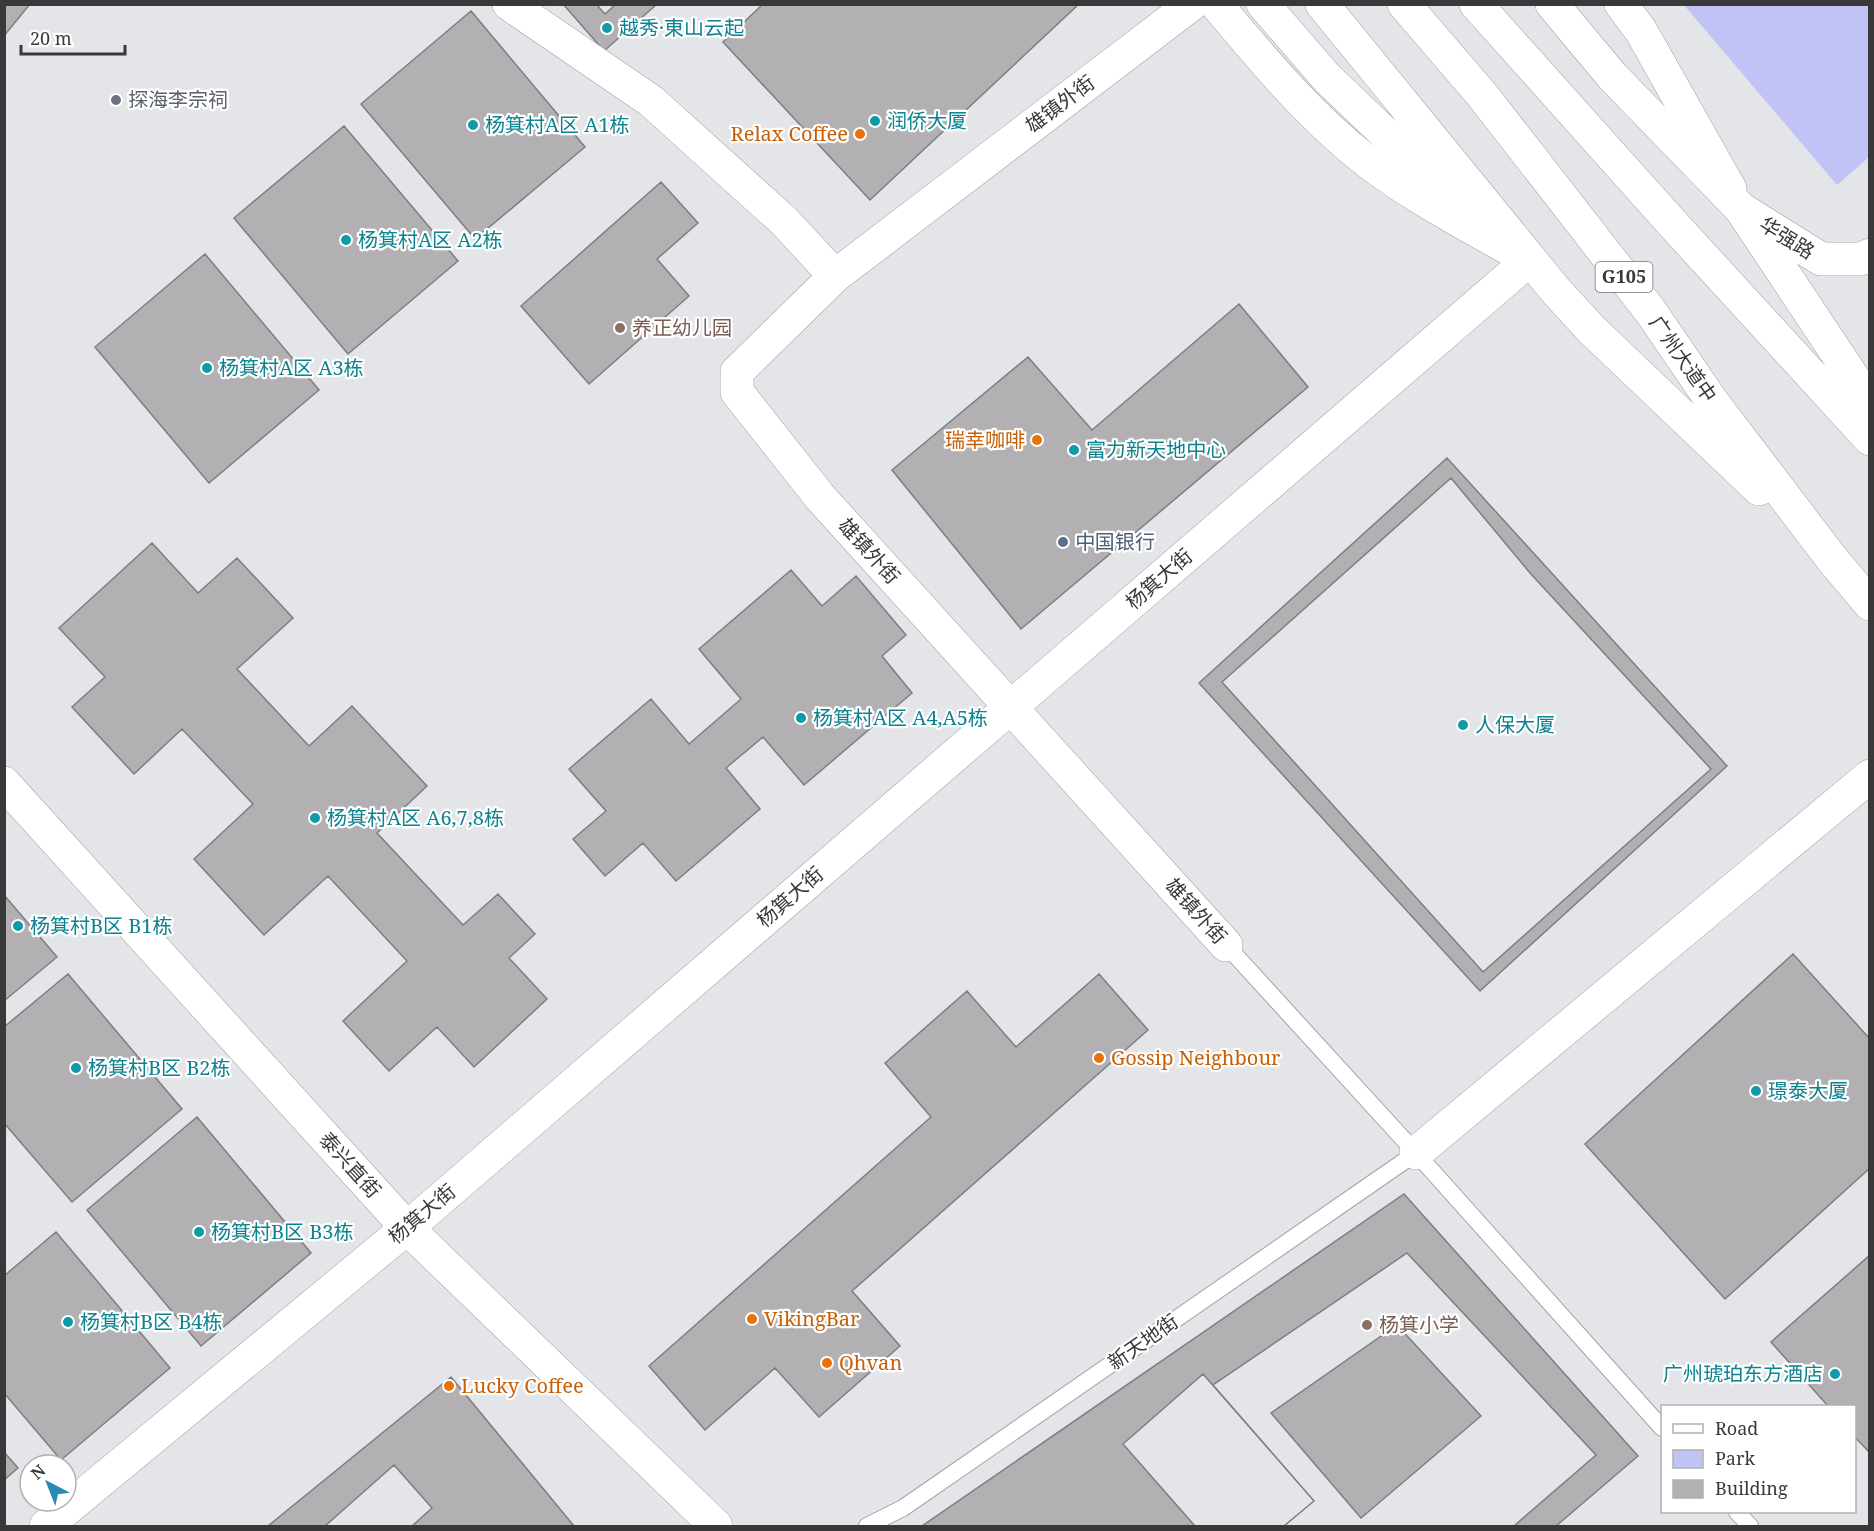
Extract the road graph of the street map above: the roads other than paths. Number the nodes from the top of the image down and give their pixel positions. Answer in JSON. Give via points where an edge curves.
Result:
{"nodes":[{"id":1,"x":509,"y":4,"type":"edge"},
{"id":2,"x":1192,"y":4,"type":"edge"},
{"id":3,"x":1216,"y":4,"type":"edge"},
{"id":4,"x":1263,"y":4,"type":"edge"},
{"id":5,"x":1322,"y":4,"type":"edge"},
{"id":6,"x":1404,"y":4,"type":"edge"},
{"id":7,"x":1476,"y":4,"type":"edge"},
{"id":8,"x":1552,"y":4,"type":"edge"},
{"id":9,"x":1622,"y":4,"type":"edge"},
{"id":10,"x":1741,"y":209,"type":"junction"},
{"id":11,"x":1869,"y":255,"type":"edge"},
{"id":12,"x":1529,"y":260,"type":"junction"},
{"id":13,"x":835,"y":276,"type":"junction"},
{"id":14,"x":1869,"y":403,"type":"edge"},
{"id":15,"x":1869,"y":439,"type":"edge"},
{"id":16,"x":1832,"y":559,"type":"junction"},
{"id":17,"x":1869,"y":604,"type":"edge"},
{"id":18,"x":1010,"y":707,"type":"junction"},
{"id":19,"x":1869,"y":776,"type":"edge"},
{"id":20,"x":4,"y":783,"type":"edge"},
{"id":21,"x":1226,"y":945,"type":"joint"},
{"id":22,"x":1416,"y":1153,"type":"junction"},
{"id":23,"x":407,"y":1228,"type":"junction"},
{"id":24,"x":1661,"y":1427,"type":"edge"},
{"id":25,"x":1738,"y":1513,"type":"edge"},
{"id":26,"x":46,"y":1527,"type":"edge"},
{"id":27,"x":716,"y":1527,"type":"edge"},
{"id":28,"x":867,"y":1527,"type":"edge"},
{"id":29,"x":1750,"y":1527,"type":"edge"}],
"edges":[{"from":1,"to":13,"type":"main road","via":[[651,101],[784,221]]},
{"from":2,"to":13,"type":"main road","name":"雄镇外街"},
{"from":3,"to":12,"type":"main road","via":[[1291,92],[1369,163],[1411,192]]},
{"from":4,"to":12,"type":"main road","via":[[1327,78]]},
{"from":5,"to":12,"type":"main road"},
{"from":6,"to":16,"type":"main road","name":"广州大道中","number":"G105","via":[[1483,96],[1644,303],[1711,400]]},
{"from":7,"to":15,"type":"main road"},
{"from":8,"to":10,"type":"main road","via":[[1612,76]]},
{"from":9,"to":10,"type":"main road"},
{"from":10,"to":11,"type":"main road","name":"华强路","via":[[1821,259],[1861,259]]},
{"from":10,"to":14,"type":"main road"},
{"from":12,"to":16,"type":"main road","via":[[1592,330]]},
{"from":12,"to":18,"type":"main road","name":"杨箕大街"},
{"from":13,"to":18,"type":"main road","name":"雄镇外街","via":[[736,372],[737,392],[820,497]]},
{"from":16,"to":17,"type":"main road","name":"广州大道中","number":"G105"},
{"from":18,"to":21,"type":"main road","name":"雄镇外街"},
{"from":18,"to":23,"type":"main road","name":"杨箕大街"},
{"from":19,"to":22,"type":"main road"},
{"from":20,"to":23,"type":"main road","name":"泰兴直街"},
{"from":21,"to":22,"type":"lane","name":"雄镇外街"},
{"from":22,"to":24,"type":"lane","name":"雄镇外街"},
{"from":22,"to":28,"type":"lane","name":"新天地街","via":[[903,1508]]},
{"from":23,"to":26,"type":"main road","name":"杨箕大街"},
{"from":23,"to":27,"type":"main road","name":"泰兴直街"},
{"from":25,"to":29,"type":"lane"}]}
